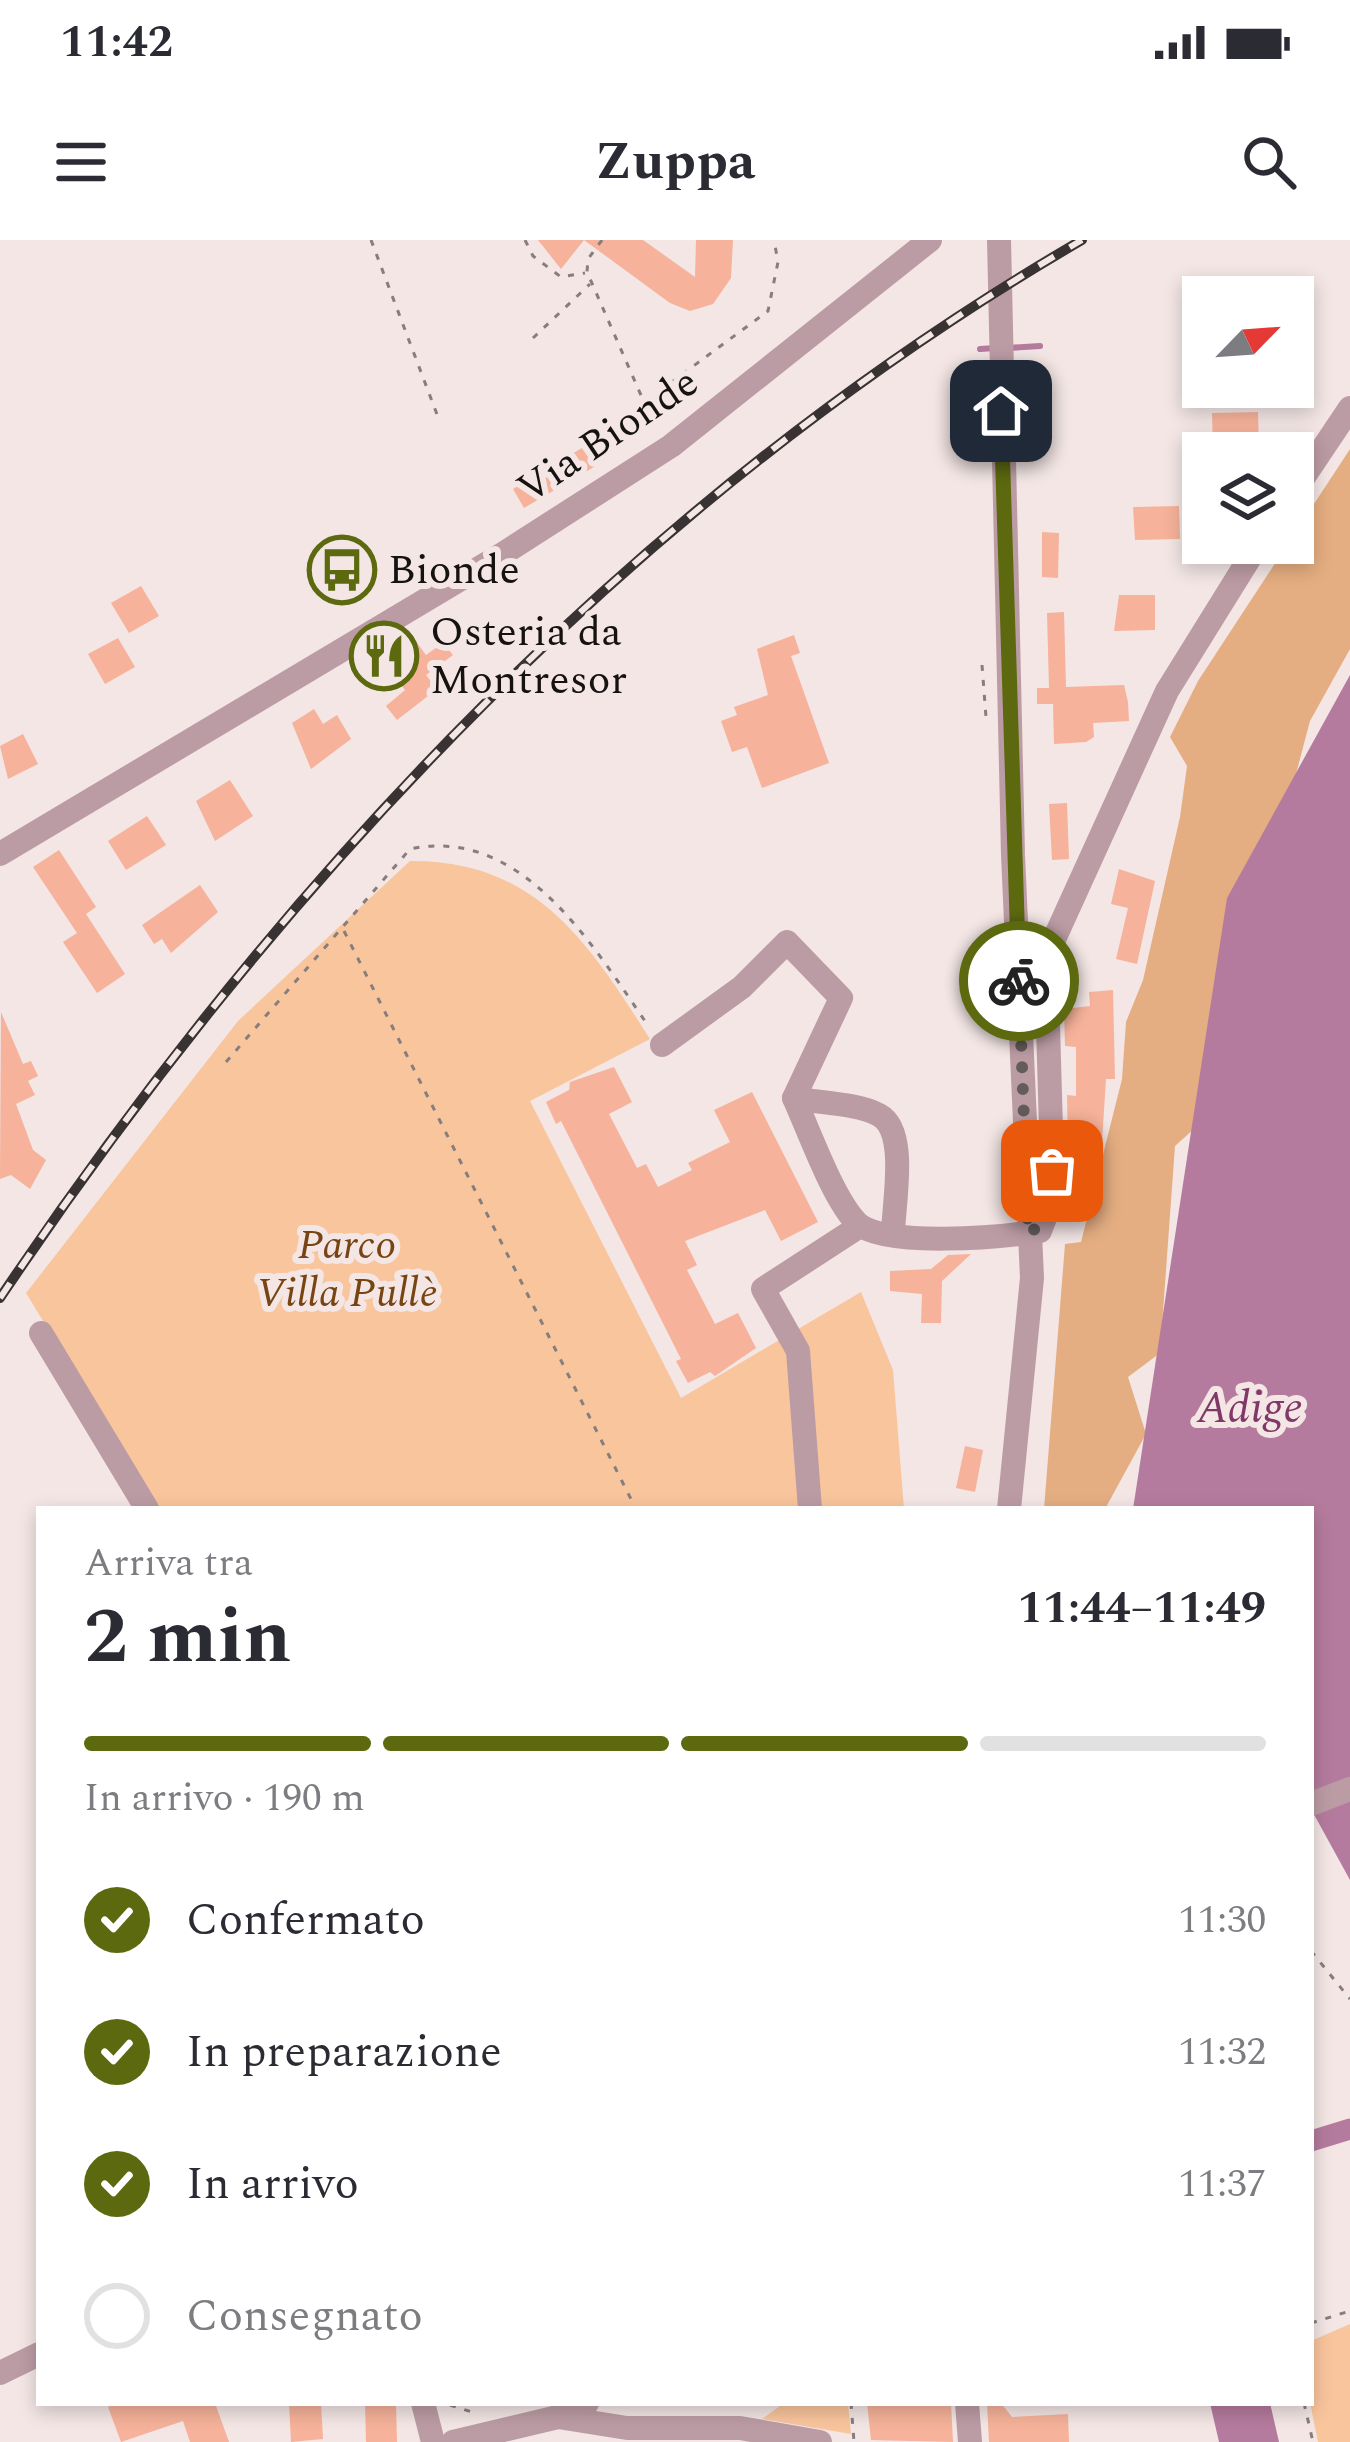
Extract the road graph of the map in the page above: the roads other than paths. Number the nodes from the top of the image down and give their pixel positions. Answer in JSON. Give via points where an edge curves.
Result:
{"nodes":[{"id":1,"x":930,"y":240,"type":"edge"},
{"id":2,"x":999,"y":240,"type":"edge"},
{"id":3,"x":1350,"y":408,"type":"edge"},
{"id":4,"x":1314,"y":462,"type":"edge"},
{"id":5,"x":1246,"y":564,"type":"edge"},
{"id":6,"x":0,"y":854,"type":"edge"},
{"id":7,"x":662,"y":1045,"type":"road end"},
{"id":8,"x":794,"y":1098,"type":"junction"},
{"id":9,"x":860,"y":1226,"type":"junction"},
{"id":10,"x":1028,"y":1233,"type":"junction"},
{"id":11,"x":893,"y":1234,"type":"junction"},
{"id":12,"x":41,"y":1333,"type":"dead end"},
{"id":13,"x":145,"y":1506,"type":"edge"},
{"id":14,"x":810,"y":1506,"type":"edge"},
{"id":15,"x":1009,"y":1506,"type":"edge"},
{"id":16,"x":1350,"y":1789,"type":"edge"},
{"id":17,"x":1314,"y":1803,"type":"edge"},
{"id":18,"x":36,"y":2355,"type":"edge"},
{"id":19,"x":0,"y":2373,"type":"edge"},
{"id":20,"x":423,"y":2406,"type":"edge"},
{"id":21,"x":581,"y":2406,"type":"edge"},
{"id":22,"x":968,"y":2406,"type":"edge"},
{"id":23,"x":558,"y":2417,"type":"junction"},
{"id":24,"x":627,"y":2435,"type":"edge"},
{"id":25,"x":434,"y":2442,"type":"edge"},
{"id":26,"x":453,"y":2442,"type":"edge"},
{"id":27,"x":820,"y":2442,"type":"edge"},
{"id":28,"x":970,"y":2442,"type":"edge"}],
"edges":[{"from":1,"to":6,"type":"street","name":"Via Bionde","via":[[658,455]]},
{"from":2,"to":10,"type":"street"},
{"from":3,"to":4,"type":"street"},
{"from":5,"to":10,"type":"street","via":[[1167,691],[1046,957],[1053,1197],[1047,1222]]},
{"from":7,"to":8,"type":"street","via":[[742,987],[787,942],[841,998]]},
{"from":8,"to":9,"type":"street"},
{"from":8,"to":11,"type":"street","via":[[878,1114],[891,1126]]},
{"from":9,"to":11,"type":"street"},
{"from":9,"to":14,"type":"street","via":[[764,1289],[798,1351]]},
{"from":10,"to":11,"type":"street"},
{"from":10,"to":15,"type":"street","via":[[1032,1307]]},
{"from":12,"to":13,"type":"street"},
{"from":16,"to":17,"type":"street"},
{"from":18,"to":19,"type":"street"},
{"from":20,"to":25,"type":"street"},
{"from":21,"to":23,"type":"street"},
{"from":22,"to":28,"type":"street"},
{"from":23,"to":24,"type":"street"},
{"from":23,"to":26,"type":"street"},
{"from":24,"to":27,"type":"street","via":[[740,2428]]}]}
